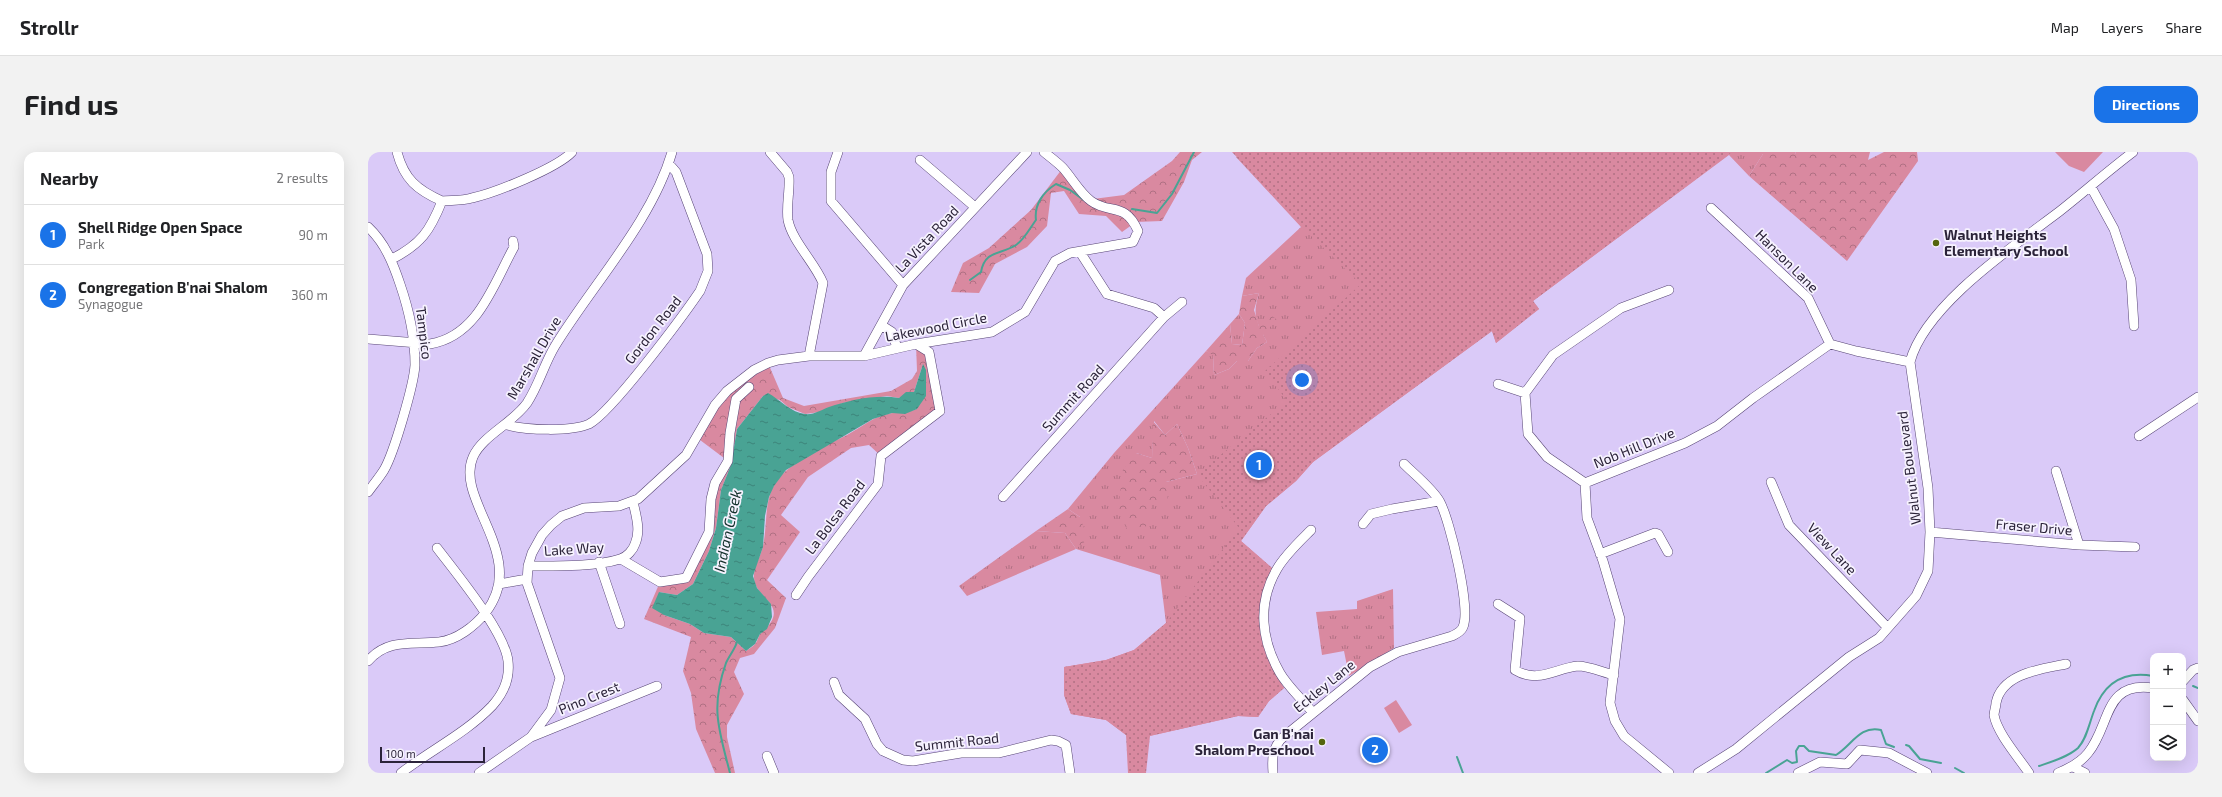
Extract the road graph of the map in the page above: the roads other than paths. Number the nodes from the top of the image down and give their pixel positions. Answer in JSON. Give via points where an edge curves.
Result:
{"nodes":[{"id":1,"x":397,"y":152,"type":"edge"},
{"id":2,"x":572,"y":152,"type":"edge"},
{"id":3,"x":672,"y":152,"type":"edge"},
{"id":4,"x":770,"y":152,"type":"edge"},
{"id":5,"x":838,"y":152,"type":"edge"},
{"id":6,"x":1028,"y":152,"type":"edge"},
{"id":7,"x":1044,"y":152,"type":"edge"},
{"id":8,"x":2133,"y":152,"type":"edge"},
{"id":9,"x":920,"y":160,"type":"dead end"},
{"id":10,"x":669,"y":164,"type":"junction"},
{"id":11,"x":2091,"y":186,"type":"junction"},
{"id":12,"x":442,"y":201,"type":"junction"},
{"id":13,"x":975,"y":207,"type":"junction"},
{"id":14,"x":1711,"y":208,"type":"dead end"},
{"id":15,"x":368,"y":227,"type":"edge"},
{"id":16,"x":513,"y":241,"type":"dead end"},
{"id":17,"x":1080,"y":252,"type":"junction"},
{"id":18,"x":392,"y":259,"type":"junction"},
{"id":19,"x":903,"y":285,"type":"junction"},
{"id":20,"x":1669,"y":290,"type":"dead end"},
{"id":21,"x":1182,"y":302,"type":"dead end"},
{"id":22,"x":1164,"y":317,"type":"junction"},
{"id":23,"x":881,"y":325,"type":"junction"},
{"id":24,"x":2134,"y":326,"type":"dead end"},
{"id":25,"x":368,"y":338,"type":"edge"},
{"id":26,"x":414,"y":344,"type":"junction"},
{"id":27,"x":916,"y":344,"type":"junction"},
{"id":28,"x":1830,"y":344,"type":"junction"},
{"id":29,"x":897,"y":348,"type":"junction"},
{"id":30,"x":809,"y":356,"type":"junction"},
{"id":31,"x":864,"y":356,"type":"junction"},
{"id":32,"x":1910,"y":362,"type":"junction"},
{"id":33,"x":1498,"y":384,"type":"dead end"},
{"id":34,"x":749,"y":387,"type":"dead end"},
{"id":35,"x":1525,"y":393,"type":"junction"},
{"id":36,"x":2198,"y":398,"type":"edge"},
{"id":37,"x":507,"y":424,"type":"junction"},
{"id":38,"x":2139,"y":436,"type":"dead end"},
{"id":39,"x":1404,"y":464,"type":"dead end"},
{"id":40,"x":2056,"y":471,"type":"dead end"},
{"id":41,"x":1771,"y":482,"type":"dead end"},
{"id":42,"x":1585,"y":483,"type":"junction"},
{"id":43,"x":368,"y":492,"type":"edge"},
{"id":44,"x":1003,"y":497,"type":"dead end"},
{"id":45,"x":1439,"y":501,"type":"junction"},
{"id":46,"x":633,"y":502,"type":"junction"},
{"id":47,"x":1363,"y":524,"type":"dead end"},
{"id":48,"x":1311,"y":530,"type":"dead end"},
{"id":49,"x":1930,"y":532,"type":"junction"},
{"id":50,"x":2079,"y":545,"type":"junction"},
{"id":51,"x":2135,"y":547,"type":"dead end"},
{"id":52,"x":437,"y":548,"type":"dead end"},
{"id":53,"x":1668,"y":552,"type":"dead end"},
{"id":54,"x":1600,"y":554,"type":"junction"},
{"id":55,"x":621,"y":559,"type":"junction"},
{"id":56,"x":599,"y":562,"type":"junction"},
{"id":57,"x":528,"y":566,"type":"junction"},
{"id":58,"x":527,"y":578,"type":"junction"},
{"id":59,"x":499,"y":584,"type":"junction"},
{"id":60,"x":796,"y":595,"type":"dead end"},
{"id":61,"x":1498,"y":604,"type":"dead end"},
{"id":62,"x":486,"y":613,"type":"junction"},
{"id":63,"x":620,"y":624,"type":"dead end"},
{"id":64,"x":1887,"y":627,"type":"junction"},
{"id":65,"x":368,"y":661,"type":"edge"},
{"id":66,"x":2066,"y":664,"type":"dead end"},
{"id":67,"x":2198,"y":668,"type":"edge"},
{"id":68,"x":1614,"y":676,"type":"junction"},
{"id":69,"x":2186,"y":678,"type":"edge"},
{"id":70,"x":834,"y":682,"type":"dead end"},
{"id":71,"x":657,"y":686,"type":"dead end"},
{"id":72,"x":2150,"y":688,"type":"edge"},
{"id":73,"x":2186,"y":704,"type":"edge"},
{"id":74,"x":1313,"y":713,"type":"junction"},
{"id":75,"x":2198,"y":721,"type":"edge"},
{"id":76,"x":531,"y":737,"type":"junction"},
{"id":77,"x":767,"y":756,"type":"dead end"},
{"id":78,"x":2073,"y":767,"type":"junction"},
{"id":79,"x":401,"y":773,"type":"edge"},
{"id":80,"x":479,"y":773,"type":"edge"},
{"id":81,"x":774,"y":773,"type":"edge"},
{"id":82,"x":1070,"y":773,"type":"edge"},
{"id":83,"x":1273,"y":773,"type":"edge"},
{"id":84,"x":1669,"y":773,"type":"edge"},
{"id":85,"x":1698,"y":773,"type":"edge"},
{"id":86,"x":1798,"y":773,"type":"edge"},
{"id":87,"x":1928,"y":773,"type":"edge"},
{"id":88,"x":2029,"y":773,"type":"edge"},
{"id":89,"x":2058,"y":773,"type":"edge"},
{"id":90,"x":2085,"y":773,"type":"edge"}],
"edges":[{"from":1,"to":12,"type":"street","via":[[401,168],[414,185]]},
{"from":2,"to":12,"type":"street","via":[[545,170],[479,196]]},
{"from":3,"to":10,"type":"street","name":"Marshall Drive"},
{"from":4,"to":30,"type":"street","via":[[789,177],[788,213],[791,230],[819,272],[823,283]]},
{"from":5,"to":19,"type":"street","via":[[831,172],[831,201]]},
{"from":6,"to":13,"type":"street","name":"La Vista Road"},
{"from":7,"to":17,"type":"street","name":"Lakewood Circle","via":[[1091,201],[1105,207],[1116,208],[1133,220],[1138,231],[1133,242]]},
{"from":8,"to":11,"type":"street","name":"Walnut Boulevard"},
{"from":9,"to":13,"type":"street"},
{"from":10,"to":37,"type":"street","name":"Marshall Drive","via":[[650,205],[555,346],[527,403]]},
{"from":10,"to":37,"type":"street","name":"Gordon Road","via":[[676,172],[707,254],[708,271],[700,291],[621,393],[594,421],[580,427],[561,428],[516,427]]},
{"from":11,"to":24,"type":"street","via":[[2114,229],[2131,280]]},
{"from":11,"to":32,"type":"street","name":"Walnut Boulevard","via":[[1962,288],[1918,342]]},
{"from":12,"to":18,"type":"street","via":[[432,226],[411,249]]},
{"from":13,"to":19,"type":"street","name":"La Vista Road"},
{"from":14,"to":28,"type":"street","name":"Hanson Lane","via":[[1808,298]]},
{"from":15,"to":18,"type":"street","name":"Tampico"},
{"from":16,"to":26,"type":"street","via":[[514,247],[469,325],[456,335],[440,342]]},
{"from":17,"to":22,"type":"street","via":[[1108,294],[1154,308]]},
{"from":17,"to":27,"type":"street","name":"Lakewood Circle","via":[[1070,253],[1054,261],[1024,312],[992,332]]},
{"from":18,"to":26,"type":"street","name":"Tampico","via":[[406,302]]},
{"from":19,"to":23,"type":"street","name":"La Vista Road"},
{"from":20,"to":35,"type":"street","via":[[1621,308],[1553,355]]},
{"from":21,"to":22,"type":"street","name":"Summit Road"},
{"from":22,"to":44,"type":"street","name":"Summit Road"},
{"from":23,"to":29,"type":"street","via":[[892,332]]},
{"from":23,"to":31,"type":"street","name":"La Vista Road"},
{"from":25,"to":26,"type":"street"},
{"from":26,"to":43,"type":"street","name":"Tampico","via":[[415,367],[404,412],[384,468]]},
{"from":27,"to":29,"type":"street","name":"Lakewood Circle"},
{"from":27,"to":60,"type":"street","name":"La Bolsa Road","via":[[929,352],[940,411],[881,456],[878,484]]},
{"from":28,"to":32,"type":"street"},
{"from":28,"to":42,"type":"street","name":"Nob Hill Drive","via":[[1717,426],[1685,443]]},
{"from":29,"to":31,"type":"street","name":"Lakewood Circle"},
{"from":30,"to":31,"type":"street","name":"Lakewood Circle"},
{"from":30,"to":46,"type":"street","name":"Lakewood Circle","via":[[768,363],[726,391],[686,455]]},
{"from":32,"to":49,"type":"street","name":"Walnut Boulevard","via":[[1928,488]]},
{"from":33,"to":35,"type":"street"},
{"from":34,"to":55,"type":"street","name":"Lake Way","via":[[736,399],[728,461],[715,483],[711,499],[709,532],[686,578],[660,582]]},
{"from":35,"to":42,"type":"street","via":[[1528,434],[1547,457]]},
{"from":36,"to":38,"type":"street"},
{"from":37,"to":59,"type":"street","name":"Marshall Drive","via":[[479,447],[470,467],[470,482],[496,549]]},
{"from":39,"to":45,"type":"street"},
{"from":40,"to":50,"type":"street"},
{"from":41,"to":64,"type":"street","name":"View Lane","via":[[1789,525]]},
{"from":42,"to":54,"type":"street","name":"Nob Hill Drive","via":[[1587,518]]},
{"from":45,"to":47,"type":"street","via":[[1371,514]]},
{"from":45,"to":74,"type":"street","name":"Eckley Lane","via":[[1458,558],[1464,611],[1463,627],[1452,636],[1398,652],[1370,667]]},
{"from":46,"to":55,"type":"street","name":"Lake Way","via":[[637,538],[631,551]]},
{"from":46,"to":57,"type":"street","via":[[619,506],[584,508],[562,516],[542,535]]},
{"from":48,"to":74,"type":"street","via":[[1277,568],[1268,588],[1263,621],[1268,648],[1281,674]]},
{"from":49,"to":50,"type":"street","name":"Fraser Drive"},
{"from":49,"to":64,"type":"street","name":"Walnut Boulevard","via":[[1928,571],[1916,596]]},
{"from":50,"to":51,"type":"street","name":"Fraser Drive"},
{"from":52,"to":62,"type":"street"},
{"from":53,"to":54,"type":"street","via":[[1655,533]]},
{"from":54,"to":68,"type":"street","name":"Nob Hill Drive","via":[[1620,619]]},
{"from":55,"to":56,"type":"street","name":"Lake Way"},
{"from":56,"to":57,"type":"street","name":"Lake Way"},
{"from":56,"to":63,"type":"street"},
{"from":57,"to":58,"type":"street"},
{"from":58,"to":59,"type":"street"},
{"from":58,"to":76,"type":"street","via":[[530,594],[560,678],[551,710]]},
{"from":59,"to":62,"type":"street","name":"Marshall Drive"},
{"from":61,"to":68,"type":"street","via":[[1520,618],[1516,670],[1522,674],[1553,674],[1578,666]]},
{"from":62,"to":65,"type":"street","name":"Marshall Drive","via":[[471,627],[449,640],[395,644],[381,649]]},
{"from":62,"to":79,"type":"street","via":[[506,651],[507,682],[502,693],[484,713]]},
{"from":64,"to":85,"type":"street","name":"Walnut Boulevard","via":[[1879,638],[1849,657],[1736,750]]},
{"from":66,"to":88,"type":"street","via":[[2029,672],[2007,683],[1997,697],[1994,715],[2001,731]]},
{"from":67,"to":69,"type":"street"},
{"from":68,"to":84,"type":"street","name":"Nob Hill Drive","via":[[1610,703],[1615,721],[1624,736]]},
{"from":70,"to":82,"type":"street","name":"Summit Road","via":[[839,695],[865,719],[883,751],[903,760],[913,761],[961,753],[999,753],[1051,740],[1066,745]]},
{"from":71,"to":76,"type":"street","name":"Pino Crest"},
{"from":72,"to":78,"type":"street","via":[[2141,686],[2126,689],[2113,703],[2089,752]]},
{"from":73,"to":75,"type":"street"},
{"from":74,"to":83,"type":"street","name":"Eckley Lane","via":[[1275,747],[1272,757]]},
{"from":76,"to":80,"type":"street"},
{"from":77,"to":81,"type":"street"},
{"from":78,"to":89,"type":"street"},
{"from":78,"to":90,"type":"street"},
{"from":86,"to":87,"type":"street","via":[[1820,762],[1847,764],[1860,750],[1889,753]]}]}
